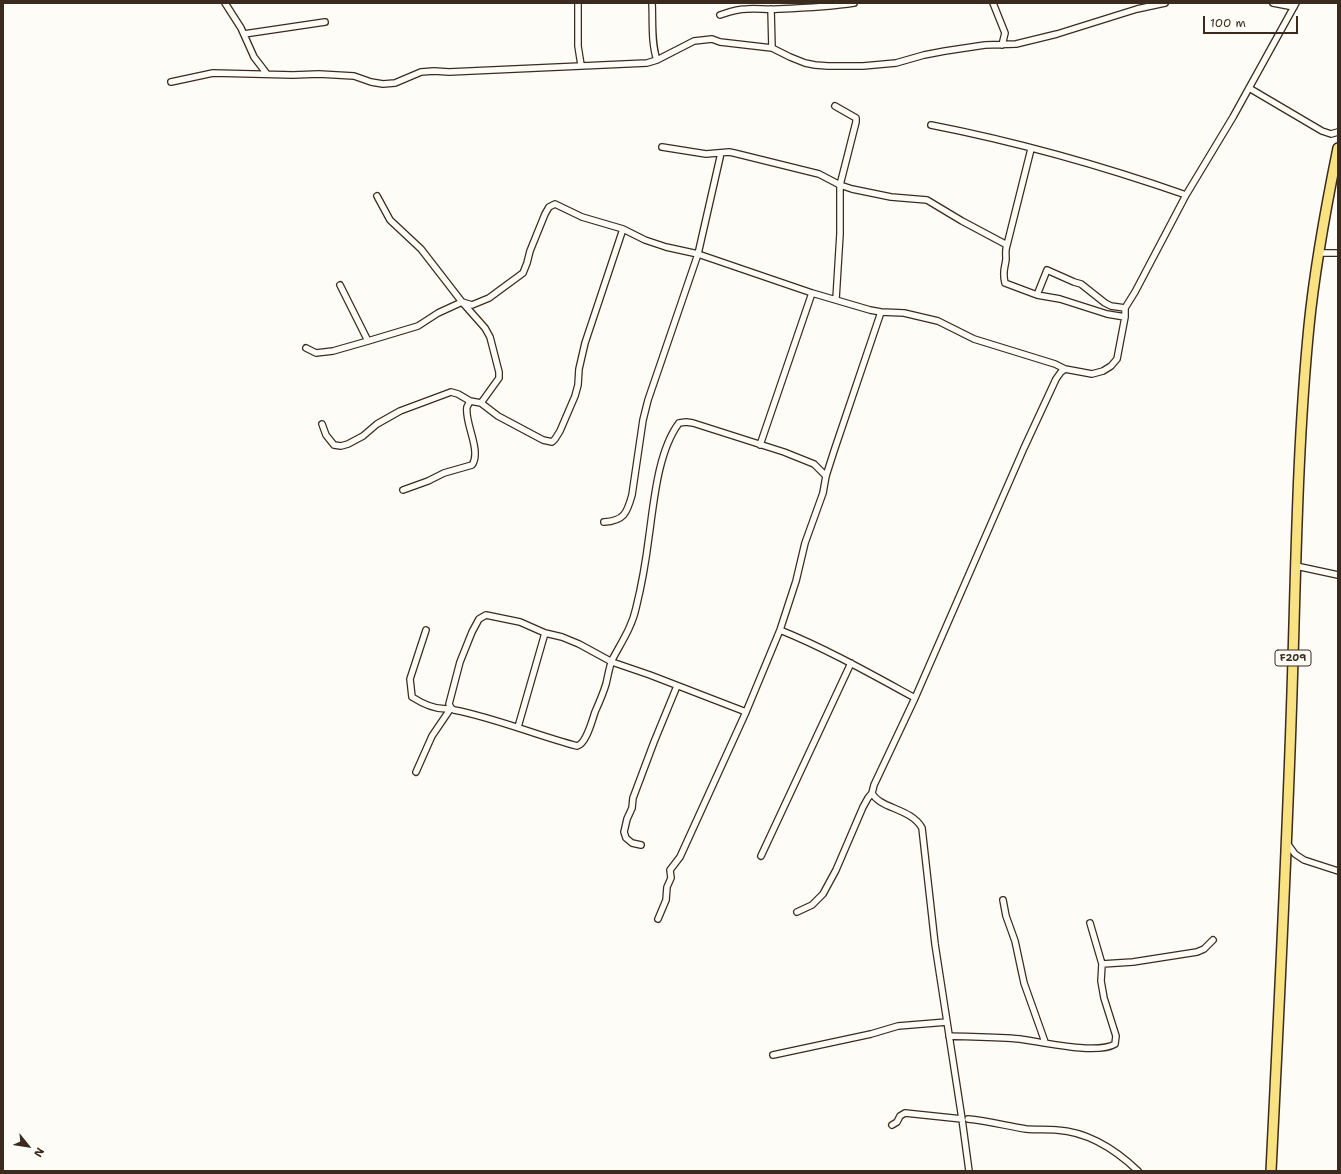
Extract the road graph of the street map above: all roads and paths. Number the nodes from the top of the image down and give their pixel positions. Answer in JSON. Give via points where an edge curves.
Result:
{"nodes":[{"id":1,"x":225,"y":3,"type":"edge"},
{"id":2,"x":578,"y":3,"type":"edge"},
{"id":3,"x":652,"y":3,"type":"edge"},
{"id":4,"x":854,"y":3,"type":"edge"},
{"id":5,"x":993,"y":3,"type":"edge"},
{"id":6,"x":1165,"y":3,"type":"edge"},
{"id":7,"x":1273,"y":3,"type":"edge"},
{"id":8,"x":1295,"y":5,"type":"edge"},
{"id":9,"x":771,"y":9,"type":"junction"},
{"id":10,"x":720,"y":15,"type":"dead end"},
{"id":11,"x":325,"y":22,"type":"dead end"},
{"id":12,"x":244,"y":34,"type":"junction"},
{"id":13,"x":1002,"y":45,"type":"junction"},
{"id":14,"x":772,"y":48,"type":"junction"},
{"id":15,"x":657,"y":60,"type":"junction"},
{"id":16,"x":581,"y":65,"type":"junction"},
{"id":17,"x":267,"y":74,"type":"junction"},
{"id":18,"x":171,"y":82,"type":"dead end"},
{"id":19,"x":1248,"y":88,"type":"junction"},
{"id":20,"x":835,"y":106,"type":"dead end"},
{"id":21,"x":931,"y":125,"type":"dead end"},
{"id":22,"x":1338,"y":132,"type":"edge"},
{"id":23,"x":662,"y":147,"type":"dead end"},
{"id":24,"x":1031,"y":148,"type":"junction"},
{"id":25,"x":1338,"y":148,"type":"edge"},
{"id":26,"x":721,"y":153,"type":"junction"},
{"id":27,"x":840,"y":185,"type":"junction"},
{"id":28,"x":377,"y":196,"type":"dead end"},
{"id":29,"x":1186,"y":196,"type":"junction"},
{"id":30,"x":623,"y":229,"type":"junction"},
{"id":31,"x":1007,"y":245,"type":"junction"},
{"id":32,"x":1319,"y":252,"type":"junction"},
{"id":33,"x":1338,"y":252,"type":"edge"},
{"id":34,"x":698,"y":254,"type":"junction"},
{"id":35,"x":340,"y":285,"type":"dead end"},
{"id":36,"x":812,"y":293,"type":"junction"},
{"id":37,"x":1037,"y":294,"type":"junction"},
{"id":38,"x":836,"y":299,"type":"junction"},
{"id":39,"x":462,"y":302,"type":"junction"},
{"id":40,"x":1125,"y":308,"type":"junction"},
{"id":41,"x":881,"y":312,"type":"junction"},
{"id":42,"x":1125,"y":317,"type":"junction"},
{"id":43,"x":368,"y":341,"type":"junction"},
{"id":44,"x":306,"y":348,"type":"dead end"},
{"id":45,"x":1065,"y":369,"type":"junction"},
{"id":46,"x":470,"y":401,"type":"junction"},
{"id":47,"x":481,"y":403,"type":"junction"},
{"id":48,"x":322,"y":424,"type":"dead end"},
{"id":49,"x":760,"y":445,"type":"junction"},
{"id":50,"x":826,"y":476,"type":"junction"},
{"id":51,"x":403,"y":490,"type":"dead end"},
{"id":52,"x":604,"y":522,"type":"dead end"},
{"id":53,"x":1296,"y":566,"type":"junction"},
{"id":54,"x":1338,"y":575,"type":"edge"},
{"id":55,"x":426,"y":630,"type":"dead end"},
{"id":56,"x":780,"y":630,"type":"junction"},
{"id":57,"x":545,"y":633,"type":"junction"},
{"id":58,"x":612,"y":662,"type":"junction"},
{"id":59,"x":851,"y":663,"type":"junction"},
{"id":60,"x":677,"y":686,"type":"junction"},
{"id":61,"x":915,"y":698,"type":"junction"},
{"id":62,"x":450,"y":708,"type":"junction"},
{"id":63,"x":746,"y":712,"type":"junction"},
{"id":64,"x":518,"y":727,"type":"junction"},
{"id":65,"x":416,"y":772,"type":"dead end"},
{"id":66,"x":872,"y":793,"type":"junction"},
{"id":67,"x":1287,"y":843,"type":"junction"},
{"id":68,"x":641,"y":845,"type":"dead end"},
{"id":69,"x":761,"y":856,"type":"dead end"},
{"id":70,"x":1338,"y":871,"type":"edge"},
{"id":71,"x":1003,"y":900,"type":"dead end"},
{"id":72,"x":796,"y":912,"type":"dead end"},
{"id":73,"x":658,"y":919,"type":"dead end"},
{"id":74,"x":1090,"y":923,"type":"dead end"},
{"id":75,"x":1213,"y":940,"type":"dead end"},
{"id":76,"x":1102,"y":964,"type":"junction"},
{"id":77,"x":947,"y":1022,"type":"junction"},
{"id":78,"x":949,"y":1036,"type":"junction"},
{"id":79,"x":1045,"y":1042,"type":"junction"},
{"id":80,"x":773,"y":1054,"type":"dead end"},
{"id":81,"x":962,"y":1119,"type":"junction"},
{"id":82,"x":968,"y":1119,"type":"dead end"},
{"id":83,"x":892,"y":1125,"type":"dead end"},
{"id":84,"x":969,"y":1171,"type":"edge"},
{"id":85,"x":1138,"y":1171,"type":"edge"},
{"id":86,"x":1272,"y":1171,"type":"edge"}],
"edges":[{"from":1,"to":12,"type":"street"},
{"from":2,"to":16,"type":"street","via":[[578,46]]},
{"from":3,"to":15,"type":"street","via":[[654,53]]},
{"from":4,"to":9,"type":"street"},
{"from":5,"to":13,"type":"street","via":[[1005,33]]},
{"from":6,"to":13,"type":"street","via":[[1034,40]]},
{"from":7,"to":8,"type":"street"},
{"from":8,"to":19,"type":"street"},
{"from":9,"to":10,"type":"street","via":[[748,8]]},
{"from":9,"to":14,"type":"street"},
{"from":11,"to":12,"type":"street"},
{"from":12,"to":17,"type":"street","via":[[254,57]]},
{"from":13,"to":14,"type":"street","via":[[985,45],[924,55],[896,64],[863,66],[815,65]]},
{"from":14,"to":15,"type":"street","via":[[704,39],[694,41]]},
{"from":15,"to":16,"type":"street"},
{"from":16,"to":17,"type":"street","via":[[427,71],[395,83],[383,84],[354,76]]},
{"from":17,"to":18,"type":"street","via":[[213,73]]},
{"from":19,"to":22,"type":"street","via":[[1322,131],[1331,134]]},
{"from":19,"to":29,"type":"street"},
{"from":20,"to":27,"type":"street","via":[[856,118]]},
{"from":21,"to":24,"type":"street"},
{"from":23,"to":26,"type":"street","via":[[706,154]]},
{"from":24,"to":29,"type":"street","via":[[1125,174]]},
{"from":24,"to":31,"type":"street"},
{"from":25,"to":32,"type":"main road","number":"F209"},
{"from":26,"to":27,"type":"street","via":[[734,153],[819,174]]},
{"from":26,"to":34,"type":"street"},
{"from":27,"to":31,"type":"street","via":[[891,197],[927,200]]},
{"from":27,"to":38,"type":"street"},
{"from":28,"to":39,"type":"street","via":[[390,220],[420,249]]},
{"from":29,"to":40,"type":"street"},
{"from":30,"to":34,"type":"street","via":[[666,247]]},
{"from":30,"to":39,"type":"street","via":[[552,205],[545,214],[523,273],[489,298],[472,305]]},
{"from":30,"to":47,"type":"street","via":[[585,343],[575,396],[555,439],[552,442],[543,440],[498,416]]},
{"from":31,"to":37,"type":"street","via":[[1003,274],[1005,283]]},
{"from":32,"to":33,"type":"street"},
{"from":32,"to":53,"type":"main road","number":"F209","via":[[1307,357]]},
{"from":34,"to":36,"type":"street"},
{"from":34,"to":52,"type":"street","via":[[648,400],[632,495],[627,510],[615,522]]},
{"from":35,"to":43,"type":"street"},
{"from":36,"to":38,"type":"street"},
{"from":36,"to":49,"type":"street"},
{"from":37,"to":40,"type":"street","via":[[1047,270],[1081,284],[1111,306]]},
{"from":37,"to":42,"type":"street"},
{"from":38,"to":41,"type":"street"},
{"from":39,"to":43,"type":"street","via":[[418,326]]},
{"from":39,"to":47,"type":"street","via":[[486,328],[499,372],[499,378]]},
{"from":40,"to":42,"type":"street"},
{"from":41,"to":45,"type":"street","via":[[904,313],[938,321],[974,339]]},
{"from":41,"to":50,"type":"street"},
{"from":42,"to":45,"type":"street","via":[[1117,359],[1111,366],[1092,374]]},
{"from":43,"to":44,"type":"street","via":[[316,353]]},
{"from":45,"to":61,"type":"street","via":[[1056,379],[1024,448]]},
{"from":46,"to":47,"type":"street"},
{"from":46,"to":48,"type":"street","via":[[451,392],[442,395],[400,411],[362,436],[341,446],[334,445]]},
{"from":46,"to":51,"type":"street","via":[[467,417],[474,443],[472,465],[444,473]]},
{"from":49,"to":50,"type":"street","via":[[814,464]]},
{"from":49,"to":58,"type":"street","via":[[686,422],[679,423],[672,431],[654,491],[642,584],[636,610]]},
{"from":50,"to":56,"type":"street"},
{"from":53,"to":54,"type":"street"},
{"from":53,"to":67,"type":"main road","number":"F209"},
{"from":55,"to":62,"type":"street","via":[[410,679],[412,697],[442,710]]},
{"from":56,"to":59,"type":"street","via":[[807,640]]},
{"from":56,"to":63,"type":"street"},
{"from":57,"to":58,"type":"street","via":[[579,644]]},
{"from":57,"to":62,"type":"street","via":[[508,619],[486,615],[479,619],[460,662]]},
{"from":57,"to":64,"type":"street"},
{"from":58,"to":60,"type":"street"},
{"from":58,"to":64,"type":"street","via":[[606,686],[580,745],[557,741]]},
{"from":59,"to":61,"type":"street"},
{"from":59,"to":69,"type":"street"},
{"from":60,"to":63,"type":"street"},
{"from":60,"to":68,"type":"street","via":[[633,798],[624,832],[632,843]]},
{"from":61,"to":66,"type":"street"},
{"from":62,"to":64,"type":"street"},
{"from":62,"to":65,"type":"street","via":[[432,736]]},
{"from":63,"to":73,"type":"street","via":[[680,857],[670,870],[671,878],[666,900]]},
{"from":66,"to":72,"type":"street","via":[[823,894],[812,905]]},
{"from":66,"to":77,"type":"street","via":[[878,800],[911,816],[922,828]]},
{"from":67,"to":70,"type":"street","via":[[1295,854],[1304,860]]},
{"from":67,"to":86,"type":"main road","number":"F209"},
{"from":71,"to":79,"type":"street","via":[[1024,983]]},
{"from":74,"to":76,"type":"street"},
{"from":75,"to":76,"type":"street","via":[[1197,952]]},
{"from":76,"to":79,"type":"street","via":[[1101,981],[1116,1036],[1114,1044],[1110,1047],[1076,1048]]},
{"from":77,"to":78,"type":"street"},
{"from":77,"to":80,"type":"street","via":[[898,1026]]},
{"from":78,"to":79,"type":"street"},
{"from":78,"to":81,"type":"street"},
{"from":81,"to":83,"type":"street","via":[[905,1113]]},
{"from":81,"to":84,"type":"street"},
{"from":82,"to":85,"type":"street","via":[[1079,1134],[1100,1142]]}]}
